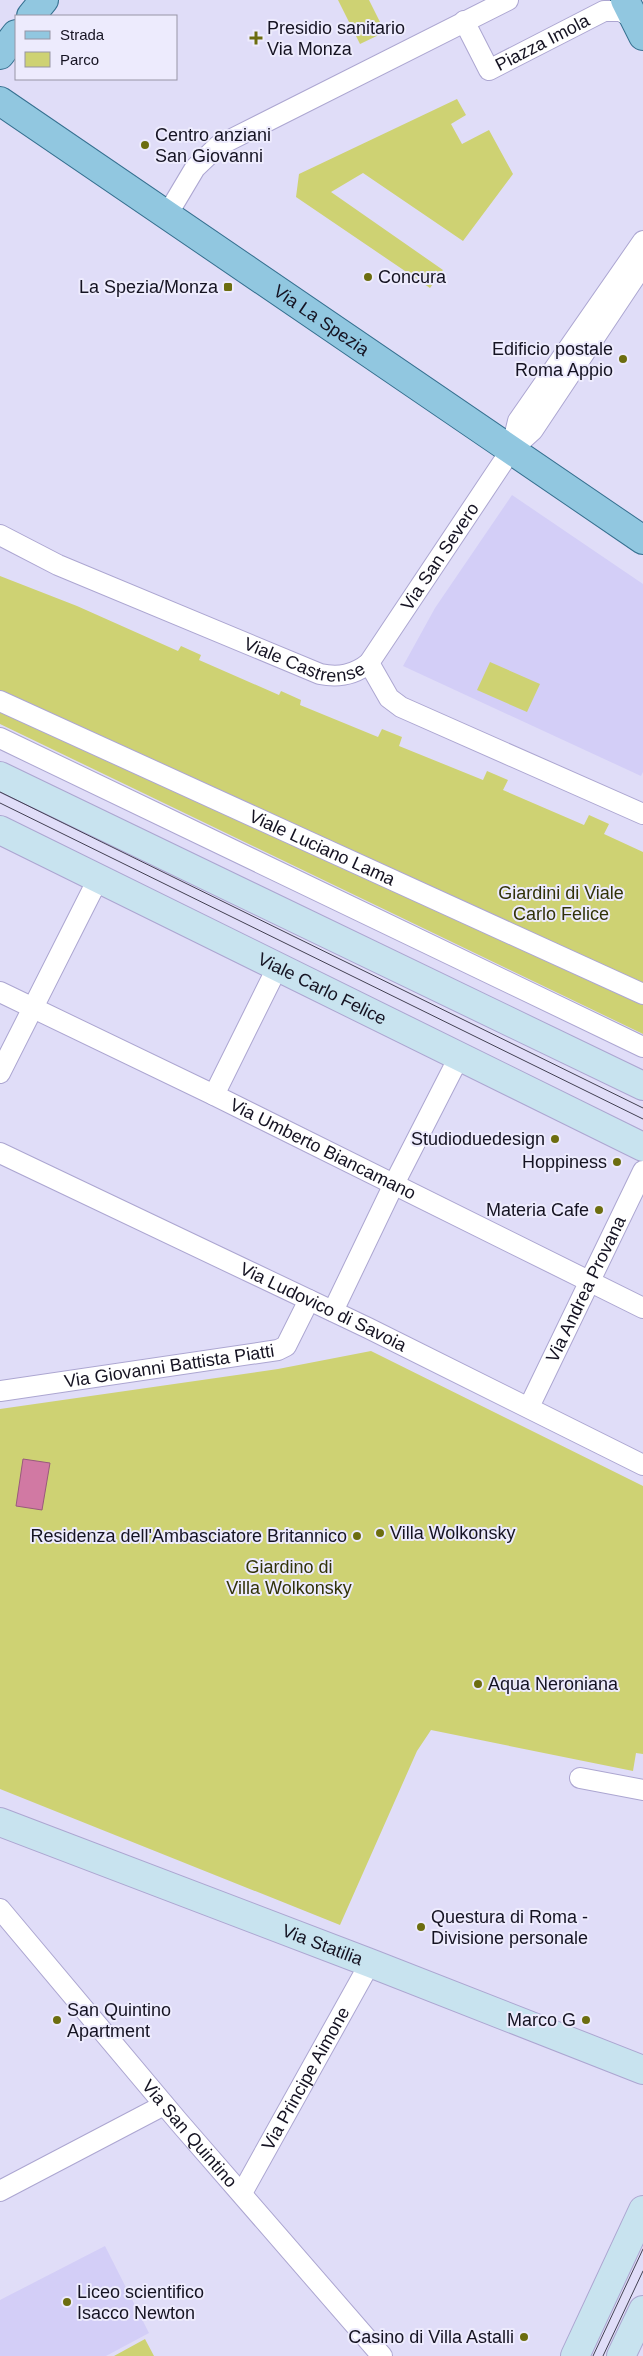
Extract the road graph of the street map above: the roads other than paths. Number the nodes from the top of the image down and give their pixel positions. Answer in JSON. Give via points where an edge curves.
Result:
{"nodes":[{"id":1,"x":44,"y":0,"type":"edge"},
{"id":2,"x":508,"y":0,"type":"edge"},
{"id":3,"x":32,"y":15,"type":"edge"},
{"id":4,"x":634,"y":18,"type":"edge"},
{"id":5,"x":464,"y":21,"type":"junction"},
{"id":6,"x":15,"y":35,"type":"edge"},
{"id":7,"x":0,"y":55,"type":"edge"},
{"id":8,"x":0,"y":101,"type":"edge"},
{"id":9,"x":167,"y":215,"type":"junction"},
{"id":10,"x":643,"y":241,"type":"edge"},
{"id":11,"x":643,"y":265,"type":"edge"},
{"id":12,"x":511,"y":450,"type":"junction"},
{"id":13,"x":0,"y":535,"type":"edge"},
{"id":14,"x":643,"y":540,"type":"edge"},
{"id":15,"x":369,"y":663,"type":"junction"},
{"id":16,"x":0,"y":701,"type":"edge"},
{"id":17,"x":0,"y":738,"type":"edge"},
{"id":18,"x":0,"y":776,"type":"edge"},
{"id":19,"x":643,"y":814,"type":"edge"},
{"id":20,"x":0,"y":830,"type":"edge"},
{"id":21,"x":98,"y":879,"type":"junction"},
{"id":22,"x":277,"y":968,"type":"junction"},
{"id":23,"x":0,"y":992,"type":"edge"},
{"id":24,"x":643,"y":994,"type":"edge"},
{"id":25,"x":32,"y":1008,"type":"junction"},
{"id":26,"x":643,"y":1046,"type":"edge"},
{"id":27,"x":459,"y":1057,"type":"junction"},
{"id":28,"x":0,"y":1073,"type":"edge"},
{"id":29,"x":643,"y":1086,"type":"edge"},
{"id":30,"x":214,"y":1095,"type":"junction"},
{"id":31,"x":643,"y":1147,"type":"edge"},
{"id":32,"x":0,"y":1153,"type":"edge"},
{"id":33,"x":643,"y":1171,"type":"edge"},
{"id":34,"x":394,"y":1184,"type":"junction"},
{"id":35,"x":589,"y":1281,"type":"junction"},
{"id":36,"x":310,"y":1300,"type":"junction"},
{"id":37,"x":643,"y":1308,"type":"edge"},
{"id":38,"x":334,"y":1311,"type":"junction"},
{"id":39,"x":0,"y":1391,"type":"edge"},
{"id":40,"x":529,"y":1407,"type":"junction"},
{"id":41,"x":643,"y":1465,"type":"edge"},
{"id":42,"x":580,"y":1778,"type":"dead end"},
{"id":43,"x":643,"y":1790,"type":"edge"},
{"id":44,"x":0,"y":1822,"type":"edge"},
{"id":45,"x":0,"y":1909,"type":"edge"},
{"id":46,"x":370,"y":1963,"type":"junction"},
{"id":47,"x":643,"y":2070,"type":"edge"},
{"id":48,"x":164,"y":2105,"type":"junction"},
{"id":49,"x":0,"y":2191,"type":"edge"},
{"id":50,"x":242,"y":2193,"type":"junction"},
{"id":51,"x":643,"y":2210,"type":"edge"},
{"id":52,"x":643,"y":2310,"type":"edge"},
{"id":53,"x":382,"y":2356,"type":"edge"},
{"id":54,"x":575,"y":2356,"type":"edge"},
{"id":55,"x":621,"y":2356,"type":"edge"}],
"edges":[{"from":1,"to":3,"type":"main road"},
{"from":2,"to":5,"type":"street"},
{"from":4,"to":5,"type":"street","name":"Piazza Imola","via":[[622,11],[604,11],[489,70]]},
{"from":5,"to":9,"type":"street","via":[[218,146],[195,168]]},
{"from":6,"to":7,"type":"main road"},
{"from":8,"to":9,"type":"main road","name":"Via La Spezia"},
{"from":9,"to":12,"type":"main road","name":"Via La Spezia"},
{"from":10,"to":12,"type":"street","via":[[518,421]]},
{"from":11,"to":12,"type":"street","via":[[532,430]]},
{"from":12,"to":14,"type":"main road","name":"Via La Spezia"},
{"from":12,"to":15,"type":"street","name":"Via San Severo"},
{"from":13,"to":15,"type":"street","name":"Viale Castrense","via":[[58,565],[320,674],[347,675]]},
{"from":15,"to":19,"type":"street","name":"Viale Castrense","via":[[389,698],[400,708]]},
{"from":16,"to":24,"type":"street","name":"Viale Luciano Lama"},
{"from":17,"to":26,"type":"street"},
{"from":18,"to":29,"type":"main road"},
{"from":20,"to":21,"type":"main road","name":"Viale Carlo Felice"},
{"from":21,"to":22,"type":"main road","name":"Viale Carlo Felice"},
{"from":21,"to":25,"type":"street"},
{"from":22,"to":27,"type":"main road","name":"Viale Carlo Felice"},
{"from":22,"to":30,"type":"street"},
{"from":23,"to":25,"type":"street","name":"Via Umberto Biancamano"},
{"from":25,"to":28,"type":"street"},
{"from":25,"to":30,"type":"street","name":"Via Umberto Biancamano"},
{"from":27,"to":31,"type":"main road","name":"Viale Carlo Felice"},
{"from":27,"to":34,"type":"street"},
{"from":30,"to":34,"type":"street","name":"Via Umberto Biancamano"},
{"from":32,"to":36,"type":"street","name":"Via Ludovico di Savoia"},
{"from":33,"to":35,"type":"street","name":"Via Andrea Provana"},
{"from":34,"to":35,"type":"street","name":"Via Umberto Biancamano"},
{"from":34,"to":38,"type":"street"},
{"from":35,"to":37,"type":"street","name":"Via Umberto Biancamano"},
{"from":35,"to":40,"type":"street","name":"Via Andrea Provana"},
{"from":36,"to":38,"type":"street","name":"Via Ludovico di Savoia"},
{"from":36,"to":39,"type":"street","name":"Via Giovanni Battista Piatti","via":[[286,1346],[278,1350]]},
{"from":38,"to":40,"type":"street","name":"Via Ludovico di Savoia"},
{"from":40,"to":41,"type":"street","name":"Via Ludovico di Savoia"},
{"from":42,"to":43,"type":"street"},
{"from":44,"to":46,"type":"main road","name":"Via Statilia"},
{"from":45,"to":48,"type":"street","name":"Via San Quintino"},
{"from":46,"to":47,"type":"main road","name":"Via Statilia"},
{"from":46,"to":50,"type":"street","name":"Via Principe Aimone"},
{"from":48,"to":49,"type":"street"},
{"from":48,"to":50,"type":"street","name":"Via San Quintino"},
{"from":50,"to":53,"type":"street","name":"Via San Quintino"},
{"from":51,"to":54,"type":"main road"},
{"from":52,"to":55,"type":"main road"}]}
